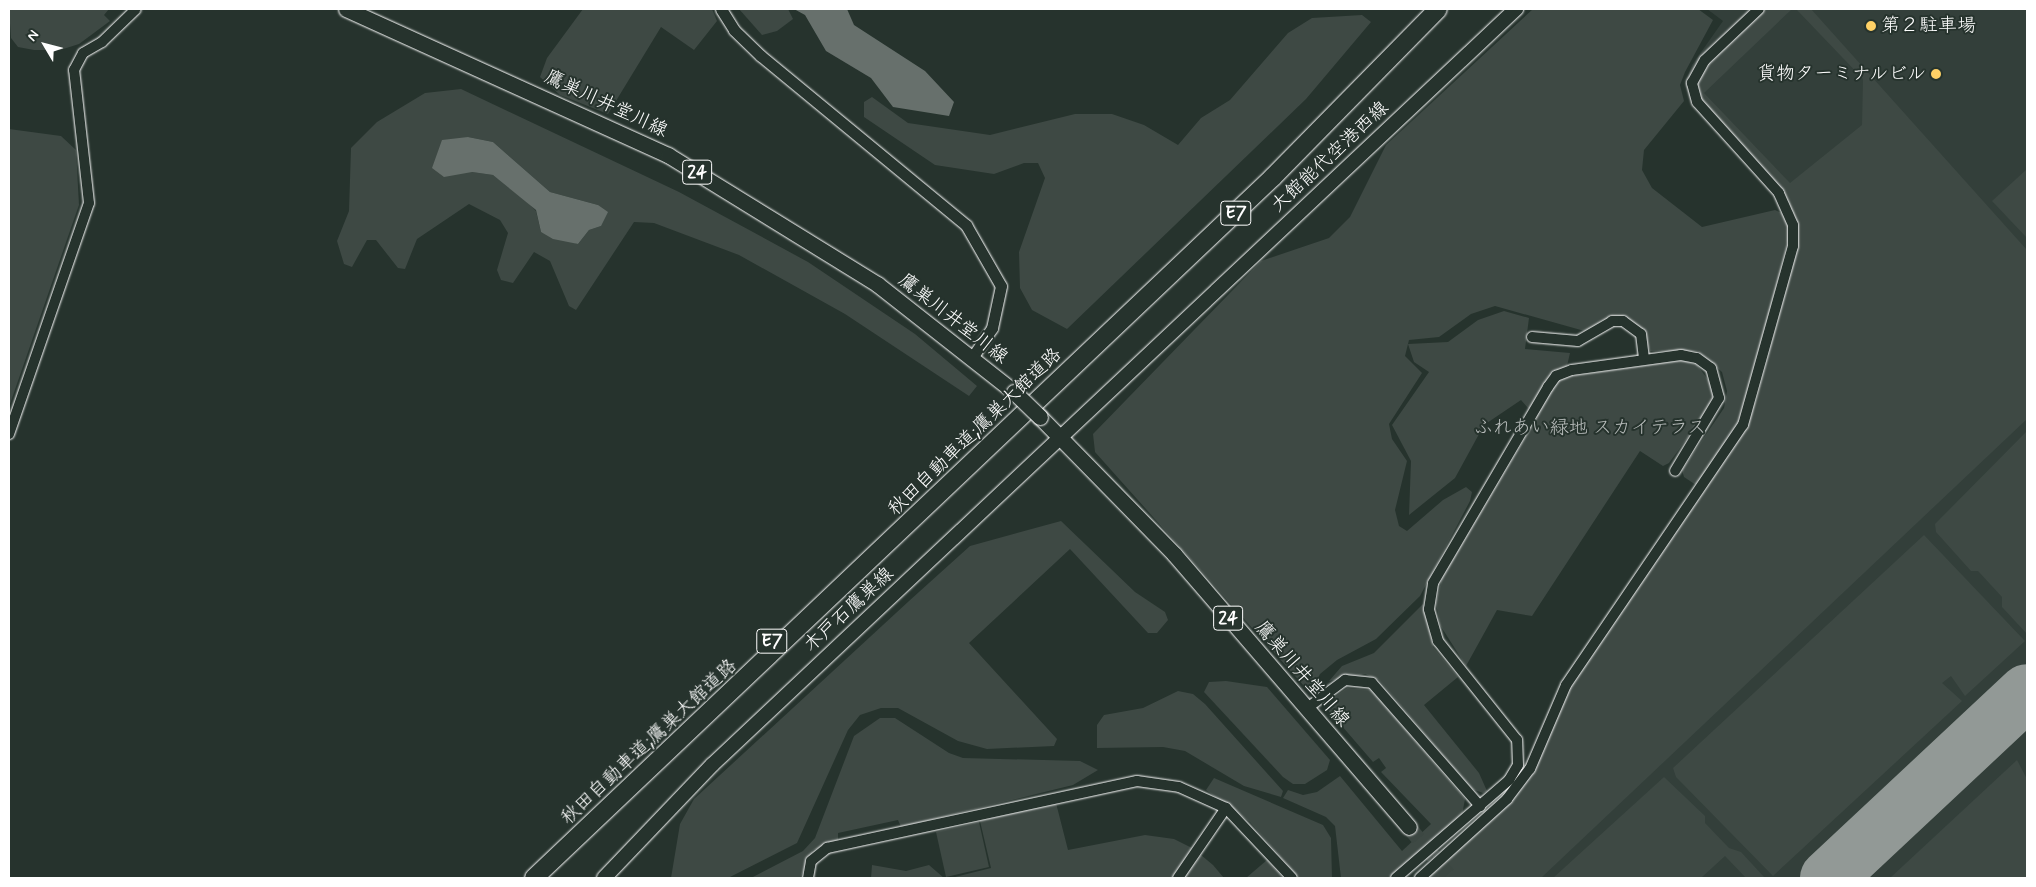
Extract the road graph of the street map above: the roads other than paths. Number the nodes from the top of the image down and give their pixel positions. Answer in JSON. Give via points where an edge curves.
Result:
{"nodes":[{"id":1,"x":136,"y":9,"type":"edge"},
{"id":2,"x":346,"y":9,"type":"edge"},
{"id":3,"x":721,"y":9,"type":"edge"},
{"id":4,"x":1424,"y":9,"type":"edge"},
{"id":5,"x":1438,"y":9,"type":"edge"},
{"id":6,"x":1516,"y":9,"type":"edge"},
{"id":7,"x":1759,"y":9,"type":"edge"},
{"id":8,"x":1532,"y":338,"type":"dead end"},
{"id":9,"x":972,"y":358,"type":"junction"},
{"id":10,"x":1644,"y":359,"type":"junction"},
{"id":11,"x":9,"y":434,"type":"edge"},
{"id":12,"x":1061,"y":436,"type":"junction"},
{"id":13,"x":1675,"y":471,"type":"dead end"},
{"id":14,"x":1306,"y":709,"type":"junction"},
{"id":15,"x":1480,"y":806,"type":"junction"},
{"id":16,"x":1226,"y":808,"type":"junction"},
{"id":17,"x":1409,"y":827,"type":"tunnel mouth"},
{"id":18,"x":522,"y":878,"type":"edge"},
{"id":19,"x":534,"y":878,"type":"edge"},
{"id":20,"x":604,"y":878,"type":"edge"},
{"id":21,"x":808,"y":878,"type":"edge"},
{"id":22,"x":1178,"y":878,"type":"edge"},
{"id":23,"x":1292,"y":878,"type":"edge"},
{"id":24,"x":1396,"y":878,"type":"edge"},
{"id":25,"x":1420,"y":878,"type":"edge"}],
"edges":[{"from":1,"to":11,"type":"street","via":[[102,42],[83,53],[74,70],[89,203]]},
{"from":2,"to":9,"type":"main road","name":"鷹巣川井堂川線","number":"24","via":[[668,155],[834,255]]},
{"from":3,"to":9,"type":"street","via":[[734,30],[761,56],[966,226],[1000,286],[995,322]]},
{"from":4,"to":18,"type":"highway","name":"秋田自動車道;鷹巣大館道路","number":"E7","via":[[1200,235]]},
{"from":5,"to":19,"type":"highway","name":"秋田自動車道;鷹巣大館道路","number":"E7","via":[[1273,177]]},
{"from":6,"to":12,"type":"main road","name":"大館能代空港西線"},
{"from":7,"to":25,"type":"street","via":[[1705,60],[1692,84],[1697,102],[1779,193],[1793,225],[1793,246],[1743,425],[1566,685],[1530,769],[1507,799]]},
{"from":8,"to":10,"type":"street","via":[[1578,341],[1612,321],[1624,321],[1641,334]]},
{"from":9,"to":12,"type":"main road","name":"鷹巣川井堂川線","number":"24","bridge":true},
{"from":10,"to":13,"type":"street","via":[[1681,355],[1697,358],[1711,368],[1717,380],[1717,404]]},
{"from":10,"to":15,"type":"street","via":[[1556,376],[1433,583],[1430,608],[1438,641],[1508,727],[1520,752],[1509,780]]},
{"from":12,"to":14,"type":"main road","name":"鷹巣川井堂川線","number":"24","via":[[1168,547]]},
{"from":12,"to":20,"type":"main road","name":"木戸石鷹巣線","via":[[712,765]]},
{"from":14,"to":15,"type":"street","via":[[1345,680],[1372,683]]},
{"from":14,"to":17,"type":"main road","name":"鷹巣川井堂川線","number":"24"},
{"from":15,"to":24,"type":"street"},
{"from":16,"to":21,"type":"street","via":[[1179,787],[1117,782],[827,848],[811,861]]},
{"from":16,"to":22,"type":"street"},
{"from":16,"to":23,"type":"street"}]}
